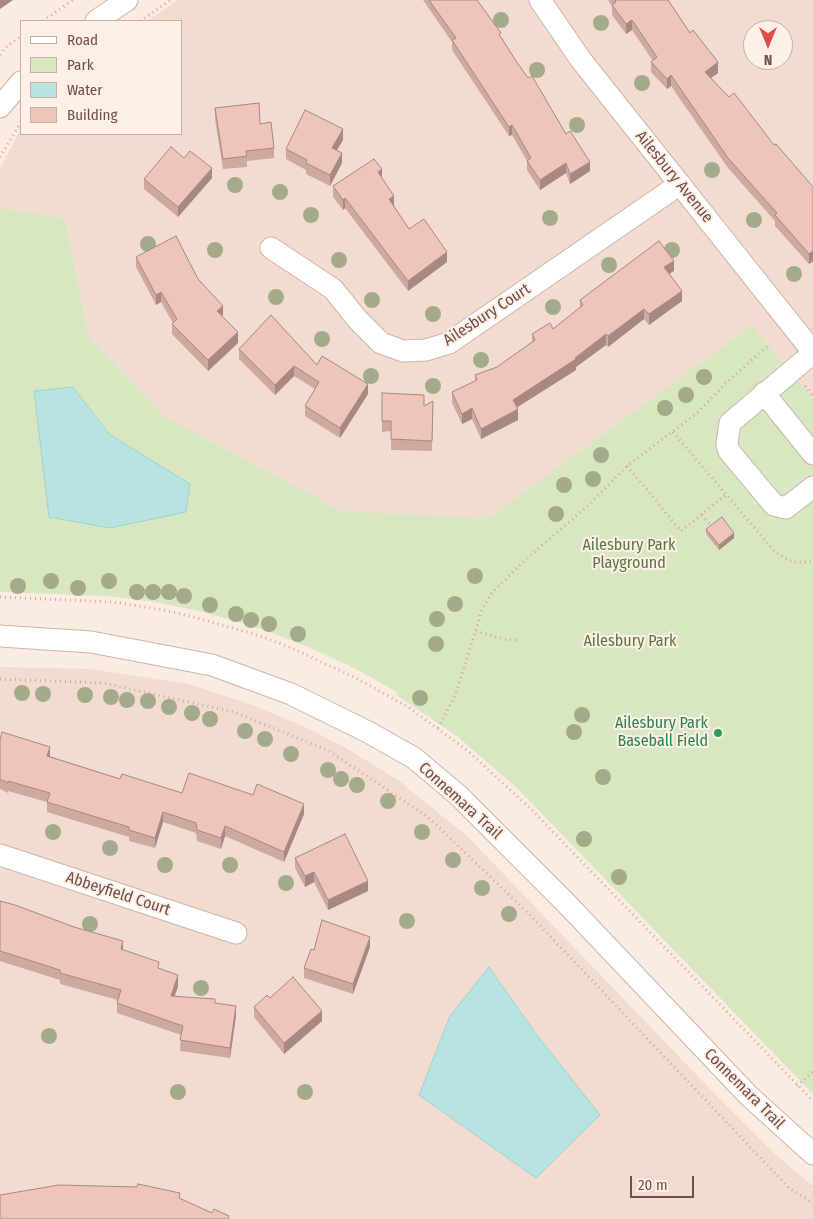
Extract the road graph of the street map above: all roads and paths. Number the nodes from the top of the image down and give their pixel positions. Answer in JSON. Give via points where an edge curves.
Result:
{"nodes":[{"id":1,"x":73,"y":0,"type":"edge"},
{"id":2,"x":127,"y":0,"type":"edge"},
{"id":3,"x":171,"y":0,"type":"edge"},
{"id":4,"x":540,"y":0,"type":"edge"},
{"id":5,"x":44,"y":20,"type":"edge"},
{"id":6,"x":97,"y":20,"type":"edge"},
{"id":7,"x":141,"y":20,"type":"edge"},
{"id":8,"x":20,"y":37,"type":"edge"},
{"id":9,"x":0,"y":55,"type":"edge"},
{"id":10,"x":20,"y":83,"type":"edge"},
{"id":11,"x":0,"y":107,"type":"edge"},
{"id":12,"x":20,"y":124,"type":"edge"},
{"id":13,"x":0,"y":157,"type":"edge"},
{"id":14,"x":680,"y":184,"type":"junction"},
{"id":15,"x":271,"y":248,"type":"dead end"},
{"id":16,"x":770,"y":344,"type":"dead end"},
{"id":17,"x":813,"y":352,"type":"edge"},
{"id":18,"x":764,"y":393,"type":"junction"},
{"id":19,"x":673,"y":432,"type":"junction"},
{"id":20,"x":813,"y":454,"type":"edge"},
{"id":21,"x":627,"y":466,"type":"junction"},
{"id":22,"x":813,"y":487,"type":"edge"},
{"id":23,"x":727,"y":494,"type":"junction"},
{"id":24,"x":702,"y":515,"type":"junction"},
{"id":25,"x":712,"y":527,"type":"edge"},
{"id":26,"x":813,"y":562,"type":"edge"},
{"id":27,"x":476,"y":631,"type":"junction"},
{"id":28,"x":0,"y":636,"type":"edge"},
{"id":29,"x":519,"y":640,"type":"dead end"},
{"id":30,"x":0,"y":679,"type":"edge"},
{"id":31,"x":438,"y":728,"type":"dead end"},
{"id":32,"x":0,"y":855,"type":"edge"},
{"id":33,"x":236,"y":933,"type":"dead end"},
{"id":34,"x":813,"y":1072,"type":"edge"},
{"id":35,"x":797,"y":1086,"type":"dead end"},
{"id":36,"x":813,"y":1154,"type":"edge"},
{"id":37,"x":813,"y":1203,"type":"edge"}],
"edges":[{"from":1,"to":5,"type":"path"},
{"from":2,"to":6,"type":"street"},
{"from":3,"to":7,"type":"path"},
{"from":4,"to":14,"type":"street","name":"Ailesbury Avenue","via":[[581,60]]},
{"from":8,"to":9,"type":"path"},
{"from":10,"to":11,"type":"street"},
{"from":12,"to":13,"type":"path"},
{"from":14,"to":15,"type":"street","name":"Ailesbury Court","via":[[449,343],[426,350],[403,351],[380,343],[333,289]]},
{"from":14,"to":17,"type":"street","name":"Ailesbury Avenue"},
{"from":16,"to":19,"type":"path"},
{"from":17,"to":18,"type":"street"},
{"from":18,"to":20,"type":"street"},
{"from":18,"to":22,"type":"street","via":[[730,423],[727,433],[729,451],[780,508],[786,508]]},
{"from":19,"to":21,"type":"path"},
{"from":19,"to":23,"type":"path"},
{"from":21,"to":24,"type":"path","via":[[681,530]]},
{"from":21,"to":27,"type":"path","via":[[576,517],[502,581],[485,602]]},
{"from":23,"to":24,"type":"path"},
{"from":23,"to":26,"type":"path","via":[[781,557],[799,563]]},
{"from":24,"to":25,"type":"path"},
{"from":27,"to":29,"type":"path"},
{"from":27,"to":31,"type":"path","via":[[455,696]]},
{"from":28,"to":36,"type":"street","name":"Connemara Trail","via":[[91,642],[212,665],[291,694],[414,758],[458,795],[565,902],[748,1095]]},
{"from":30,"to":37,"type":"path","via":[[103,682],[234,712],[329,751],[428,817],[530,915],[790,1188]]},
{"from":32,"to":33,"type":"street","name":"Abbeyfield Court"},
{"from":34,"to":35,"type":"path"}]}
